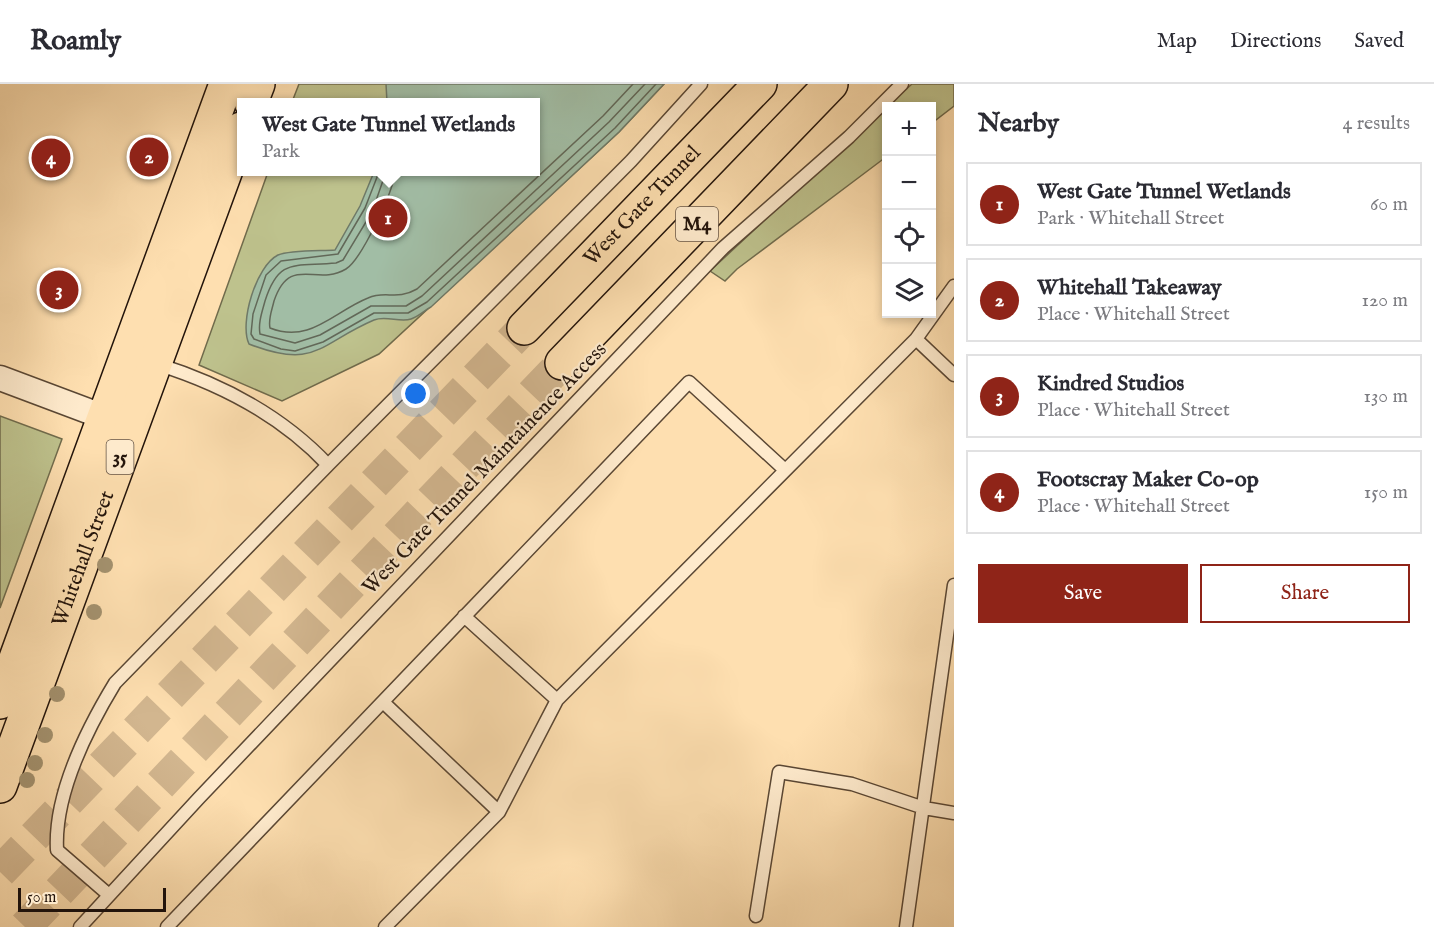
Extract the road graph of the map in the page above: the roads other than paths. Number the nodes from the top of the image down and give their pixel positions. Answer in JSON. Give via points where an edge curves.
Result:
{"nodes":[{"id":1,"x":226,"y":84,"type":"edge"},
{"id":2,"x":258,"y":84,"type":"edge"},
{"id":3,"x":701,"y":84,"type":"edge"},
{"id":4,"x":760,"y":84,"type":"edge"},
{"id":5,"x":831,"y":84,"type":"edge"},
{"id":6,"x":902,"y":84,"type":"edge"},
{"id":7,"x":253,"y":98,"type":"edge"},
{"id":8,"x":237,"y":140,"type":"edge"},
{"id":9,"x":954,"y":286,"type":"edge"},
{"id":10,"x":524,"y":328,"type":"tunnel mouth"},
{"id":11,"x":916,"y":339,"type":"junction"},
{"id":12,"x":154,"y":363,"type":"junction"},
{"id":13,"x":562,"y":363,"type":"tunnel mouth"},
{"id":14,"x":954,"y":375,"type":"edge"},
{"id":15,"x":0,"y":378,"type":"edge"},
{"id":16,"x":118,"y":421,"type":"junction"},
{"id":17,"x":328,"y":465,"type":"junction"},
{"id":18,"x":785,"y":470,"type":"junction"},
{"id":19,"x":954,"y":585,"type":"edge"},
{"id":20,"x":464,"y":616,"type":"junction"},
{"id":21,"x":558,"y":700,"type":"junction"},
{"id":22,"x":0,"y":702,"type":"edge"},
{"id":23,"x":383,"y":702,"type":"junction"},
{"id":24,"x":0,"y":786,"type":"edge"},
{"id":25,"x":924,"y":808,"type":"junction"},
{"id":26,"x":499,"y":812,"type":"junction"},
{"id":27,"x":954,"y":813,"type":"edge"},
{"id":28,"x":109,"y":895,"type":"junction"},
{"id":29,"x":756,"y":916,"type":"dead end"},
{"id":30,"x":80,"y":927,"type":"edge"},
{"id":31,"x":167,"y":927,"type":"edge"},
{"id":32,"x":385,"y":927,"type":"edge"},
{"id":33,"x":906,"y":927,"type":"edge"}],
"edges":[{"from":1,"to":16,"type":"main road","name":"Whitehall Street","number":"35"},
{"from":2,"to":7,"type":"main road"},
{"from":3,"to":17,"type":"lane","via":[[631,161]]},
{"from":4,"to":10,"type":"main road","name":"West Gate Tunnel","number":"M4"},
{"from":5,"to":13,"type":"main road","number":"M4"},
{"from":6,"to":28,"type":"lane","name":"West Gate Tunnel Maintainence Access","via":[[715,257]]},
{"from":8,"to":12,"type":"main road","name":"Whitehall Street","number":"35"},
{"from":9,"to":11,"type":"lane"},
{"from":11,"to":14,"type":"lane"},
{"from":11,"to":18,"type":"lane"},
{"from":12,"to":16,"type":"main road","name":"Whitehall Street","number":"35"},
{"from":12,"to":17,"type":"lane","via":[[244,400],[286,425]]},
{"from":15,"to":16,"type":"street"},
{"from":16,"to":22,"type":"main road","name":"Whitehall Street","number":"35"},
{"from":16,"to":24,"type":"main road","name":"Whitehall Street","number":"35"},
{"from":17,"to":28,"type":"lane","via":[[115,683],[90,724],[56,826],[57,850]]},
{"from":18,"to":20,"type":"lane","via":[[689,382]]},
{"from":18,"to":21,"type":"lane"},
{"from":19,"to":25,"type":"lane"},
{"from":20,"to":21,"type":"lane"},
{"from":20,"to":23,"type":"lane"},
{"from":21,"to":26,"type":"lane"},
{"from":23,"to":26,"type":"lane"},
{"from":23,"to":31,"type":"lane"},
{"from":25,"to":27,"type":"lane"},
{"from":25,"to":29,"type":"lane","via":[[852,784],[779,771]]},
{"from":25,"to":33,"type":"lane"},
{"from":26,"to":32,"type":"lane"},
{"from":28,"to":30,"type":"lane","name":"West Gate Tunnel Maintainence Access"}]}
